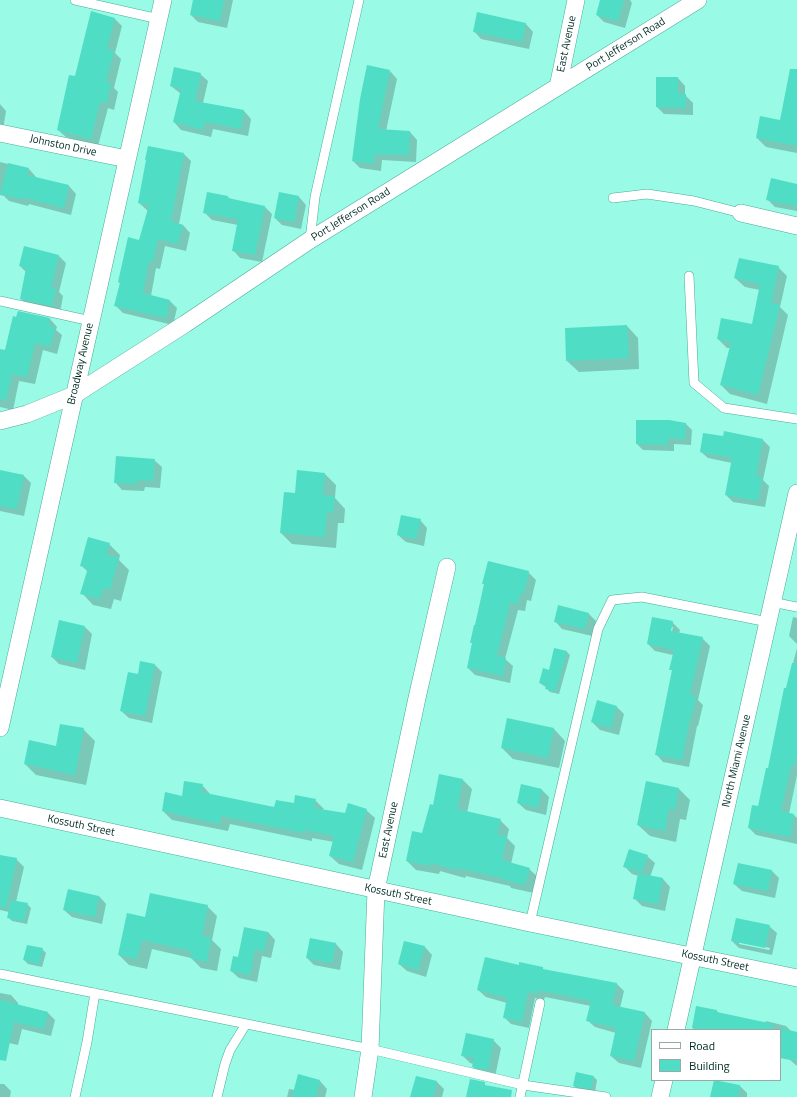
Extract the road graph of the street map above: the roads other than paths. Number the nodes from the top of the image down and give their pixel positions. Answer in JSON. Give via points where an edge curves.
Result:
{"nodes":[{"id":1,"x":75,"y":0,"type":"edge"},
{"id":2,"x":163,"y":0,"type":"edge"},
{"id":3,"x":359,"y":0,"type":"edge"},
{"id":4,"x":576,"y":0,"type":"edge"},
{"id":5,"x":698,"y":0,"type":"edge"},
{"id":6,"x":159,"y":19,"type":"junction"},
{"id":7,"x":558,"y":87,"type":"junction"},
{"id":8,"x":0,"y":133,"type":"edge"},
{"id":9,"x":127,"y":159,"type":"junction"},
{"id":10,"x":613,"y":198,"type":"dead end"},
{"id":11,"x":741,"y":213,"type":"joint"},
{"id":12,"x":797,"y":226,"type":"edge"},
{"id":13,"x":310,"y":240,"type":"junction"},
{"id":14,"x":689,"y":276,"type":"dead end"},
{"id":15,"x":0,"y":301,"type":"edge"},
{"id":16,"x":91,"y":321,"type":"junction"},
{"id":17,"x":74,"y":395,"type":"junction"},
{"id":18,"x":797,"y":419,"type":"edge"},
{"id":19,"x":0,"y":421,"type":"edge"},
{"id":20,"x":797,"y":493,"type":"edge"},
{"id":21,"x":448,"y":567,"type":"dead end"},
{"id":22,"x":772,"y":602,"type":"junction"},
{"id":23,"x":797,"y":607,"type":"edge"},
{"id":24,"x":768,"y":622,"type":"junction"},
{"id":25,"x":0,"y":728,"type":"edge"},
{"id":26,"x":0,"y":808,"type":"edge"},
{"id":27,"x":376,"y":890,"type":"junction"},
{"id":28,"x":530,"y":923,"type":"junction"},
{"id":29,"x":693,"y":957,"type":"junction"},
{"id":30,"x":0,"y":974,"type":"edge"},
{"id":31,"x":797,"y":978,"type":"edge"},
{"id":32,"x":96,"y":993,"type":"junction"},
{"id":33,"x":540,"y":1003,"type":"dead end"},
{"id":34,"x":246,"y":1024,"type":"junction"},
{"id":35,"x":676,"y":1029,"type":"edge"},
{"id":36,"x":370,"y":1049,"type":"junction"},
{"id":37,"x":664,"y":1081,"type":"edge"},
{"id":38,"x":523,"y":1085,"type":"junction"},
{"id":39,"x":75,"y":1097,"type":"edge"},
{"id":40,"x":217,"y":1097,"type":"edge"},
{"id":41,"x":363,"y":1097,"type":"edge"},
{"id":42,"x":520,"y":1097,"type":"edge"},
{"id":43,"x":606,"y":1097,"type":"edge"},
{"id":44,"x":660,"y":1097,"type":"edge"}],
"edges":[{"from":1,"to":6,"type":"lane"},
{"from":2,"to":6,"type":"street","name":"Broadway Avenue"},
{"from":3,"to":13,"type":"lane","via":[[315,197]]},
{"from":4,"to":7,"type":"street","name":"East Avenue"},
{"from":5,"to":7,"type":"street","name":"Port Jefferson Road"},
{"from":6,"to":9,"type":"street","name":"Broadway Avenue"},
{"from":7,"to":13,"type":"street","name":"Port Jefferson Road"},
{"from":8,"to":9,"type":"street","name":"Johnston Drive"},
{"from":9,"to":16,"type":"street","name":"Broadway Avenue"},
{"from":10,"to":11,"type":"lane","via":[[647,194]]},
{"from":11,"to":12,"type":"street"},
{"from":13,"to":17,"type":"street","name":"Port Jefferson Road"},
{"from":14,"to":18,"type":"lane","via":[[694,383],[724,408]]},
{"from":15,"to":16,"type":"lane"},
{"from":16,"to":17,"type":"street","name":"Broadway Avenue"},
{"from":17,"to":19,"type":"street","name":"Port Jefferson Road","via":[[27,414]]},
{"from":17,"to":25,"type":"street","name":"Broadway Avenue"},
{"from":20,"to":22,"type":"street","name":"North Miami Avenue"},
{"from":21,"to":27,"type":"street","name":"East Avenue"},
{"from":22,"to":23,"type":"lane"},
{"from":22,"to":24,"type":"street","name":"North Miami Avenue"},
{"from":24,"to":28,"type":"lane","via":[[642,597],[612,600],[598,629]]},
{"from":24,"to":29,"type":"street","name":"North Miami Avenue"},
{"from":26,"to":27,"type":"street","name":"Kossuth Street"},
{"from":27,"to":28,"type":"street","name":"Kossuth Street"},
{"from":27,"to":36,"type":"street","name":"East Avenue"},
{"from":28,"to":29,"type":"street","name":"Kossuth Street"},
{"from":29,"to":31,"type":"street","name":"Kossuth Street"},
{"from":29,"to":35,"type":"street","name":"North Miami Avenue"},
{"from":30,"to":32,"type":"lane"},
{"from":32,"to":34,"type":"lane"},
{"from":32,"to":39,"type":"lane"},
{"from":33,"to":38,"type":"lane"},
{"from":34,"to":36,"type":"lane"},
{"from":34,"to":40,"type":"lane","via":[[230,1050]]},
{"from":36,"to":38,"type":"lane"},
{"from":36,"to":41,"type":"street","name":"East Avenue"},
{"from":37,"to":44,"type":"street"},
{"from":38,"to":42,"type":"lane"},
{"from":38,"to":43,"type":"lane"}]}
